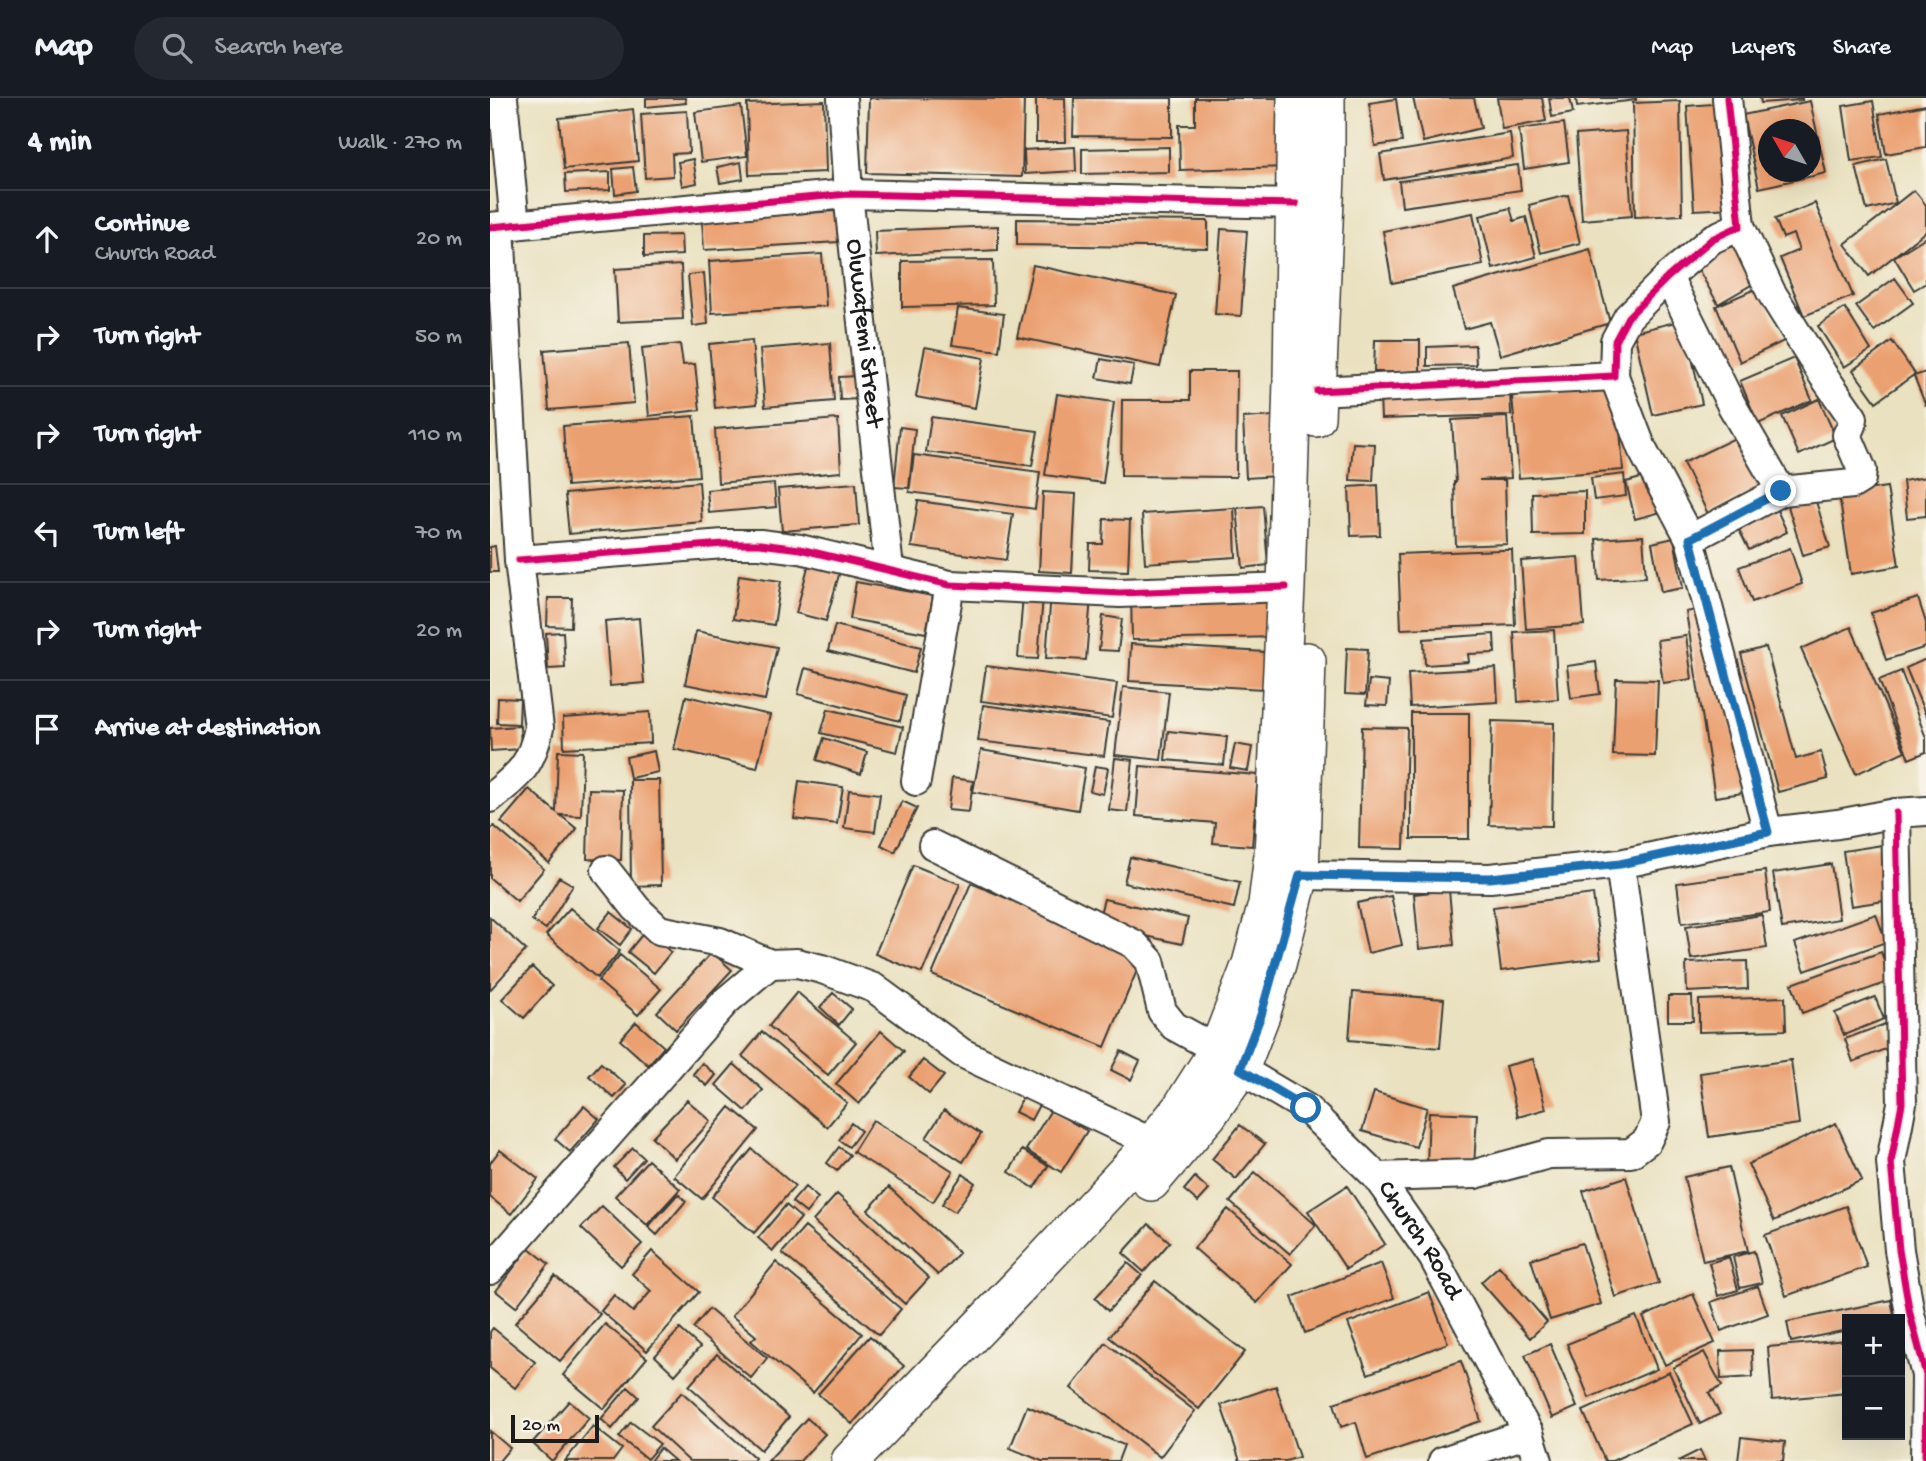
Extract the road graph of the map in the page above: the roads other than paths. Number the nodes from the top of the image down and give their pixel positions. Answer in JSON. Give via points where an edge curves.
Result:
{"nodes":[{"id":1,"x":503,"y":98,"type":"edge"},
{"id":2,"x":842,"y":98,"type":"edge"},
{"id":3,"x":1296,"y":98,"type":"edge"},
{"id":4,"x":1326,"y":98,"type":"edge"},
{"id":5,"x":1727,"y":98,"type":"edge"},
{"id":6,"x":848,"y":194,"type":"junction"},
{"id":7,"x":1296,"y":204,"type":"junction"},
{"id":8,"x":502,"y":226,"type":"edge"},
{"id":9,"x":1740,"y":226,"type":"junction"},
{"id":10,"x":1668,"y":276,"type":"junction"},
{"id":11,"x":1614,"y":376,"type":"junction"},
{"id":12,"x":1317,"y":391,"type":"junction"},
{"id":13,"x":1781,"y":491,"type":"junction"},
{"id":14,"x":1690,"y":539,"type":"junction"},
{"id":15,"x":519,"y":560,"type":"junction"},
{"id":16,"x":889,"y":569,"type":"junction"},
{"id":17,"x":950,"y":585,"type":"junction"},
{"id":18,"x":1286,"y":587,"type":"junction"},
{"id":19,"x":916,"y":781,"type":"dead end"},
{"id":20,"x":490,"y":798,"type":"edge"},
{"id":21,"x":1926,"y":811,"type":"edge"},
{"id":22,"x":1896,"y":813,"type":"junction"},
{"id":23,"x":1768,"y":832,"type":"junction"},
{"id":24,"x":933,"y":845,"type":"dead end"},
{"id":25,"x":1620,"y":864,"type":"junction"},
{"id":26,"x":606,"y":870,"type":"dead end"},
{"id":27,"x":1300,"y":875,"type":"junction"},
{"id":28,"x":771,"y":964,"type":"junction"},
{"id":29,"x":1229,"y":1059,"type":"junction"},
{"id":30,"x":1914,"y":1103,"type":"edge"},
{"id":31,"x":1153,"y":1143,"type":"junction"},
{"id":32,"x":1377,"y":1177,"type":"junction"},
{"id":33,"x":490,"y":1270,"type":"edge"},
{"id":34,"x":1031,"y":1292,"type":"junction"},
{"id":35,"x":1926,"y":1375,"type":"edge"},
{"id":36,"x":1529,"y":1433,"type":"junction"},
{"id":37,"x":850,"y":1461,"type":"edge"},
{"id":38,"x":884,"y":1461,"type":"edge"},
{"id":39,"x":1443,"y":1461,"type":"edge"},
{"id":40,"x":1538,"y":1461,"type":"edge"},
{"id":41,"x":1925,"y":1461,"type":"edge"}],
"edges":[{"from":1,"to":8,"type":"street"},
{"from":2,"to":6,"type":"street","name":"Oluwafemi Street"},
{"from":3,"to":7,"type":"main road"},
{"from":4,"to":12,"type":"main road"},
{"from":5,"to":9,"type":"street"},
{"from":6,"to":7,"type":"street"},
{"from":6,"to":8,"type":"street"},
{"from":6,"to":16,"type":"street","name":"Oluwafemi Street"},
{"from":7,"to":18,"type":"main road"},
{"from":8,"to":15,"type":"street"},
{"from":9,"to":10,"type":"street","via":[[1712,239]]},
{"from":9,"to":13,"type":"street","via":[[1771,292],[1853,418],[1847,435],[1862,470],[1853,484]]},
{"from":10,"to":11,"type":"street","via":[[1628,317],[1615,341]]},
{"from":10,"to":13,"type":"street","via":[[1731,404]]},
{"from":11,"to":12,"type":"street"},
{"from":11,"to":14,"type":"street","via":[[1642,449]]},
{"from":12,"to":27,"type":"main road"},
{"from":13,"to":14,"type":"street"},
{"from":14,"to":23,"type":"street"},
{"from":15,"to":16,"type":"street","via":[[760,544]]},
{"from":15,"to":20,"type":"street","via":[[539,728],[534,752],[520,772]]},
{"from":16,"to":17,"type":"street"},
{"from":17,"to":18,"type":"street","via":[[1120,593]]},
{"from":17,"to":19,"type":"street"},
{"from":18,"to":29,"type":"main road","via":[[1273,855],[1267,904]]},
{"from":21,"to":22,"type":"street"},
{"from":22,"to":23,"type":"street"},
{"from":22,"to":30,"type":"street"},
{"from":23,"to":25,"type":"street"},
{"from":24,"to":29,"type":"street","name":"Church Road","via":[[1134,944],[1150,961],[1162,1011],[1174,1026]]},
{"from":25,"to":27,"type":"street","via":[[1490,878]]},
{"from":25,"to":32,"type":"street","via":[[1656,1122],[1647,1141],[1631,1153],[1549,1154],[1475,1174]]},
{"from":26,"to":28,"type":"street","via":[[659,930],[720,942]]},
{"from":27,"to":29,"type":"main road","via":[[1261,1015]]},
{"from":28,"to":31,"type":"street","via":[[797,963],[874,988],[962,1054]]},
{"from":28,"to":33,"type":"street","via":[[726,1001]]},
{"from":29,"to":31,"type":"main road"},
{"from":29,"to":32,"type":"street","name":"Church Road","via":[[1306,1108]]},
{"from":29,"to":34,"type":"main road","via":[[1208,1115],[1176,1155]]},
{"from":30,"to":35,"type":"street","via":[[1891,1162],[1899,1250]]},
{"from":31,"to":34,"type":"main road"},
{"from":32,"to":36,"type":"street","name":"Church Road","via":[[1433,1257]]},
{"from":34,"to":37,"type":"main road"},
{"from":34,"to":38,"type":"main road"},
{"from":35,"to":41,"type":"street"},
{"from":36,"to":39,"type":"street"},
{"from":36,"to":40,"type":"street","name":"Church Road"}]}
